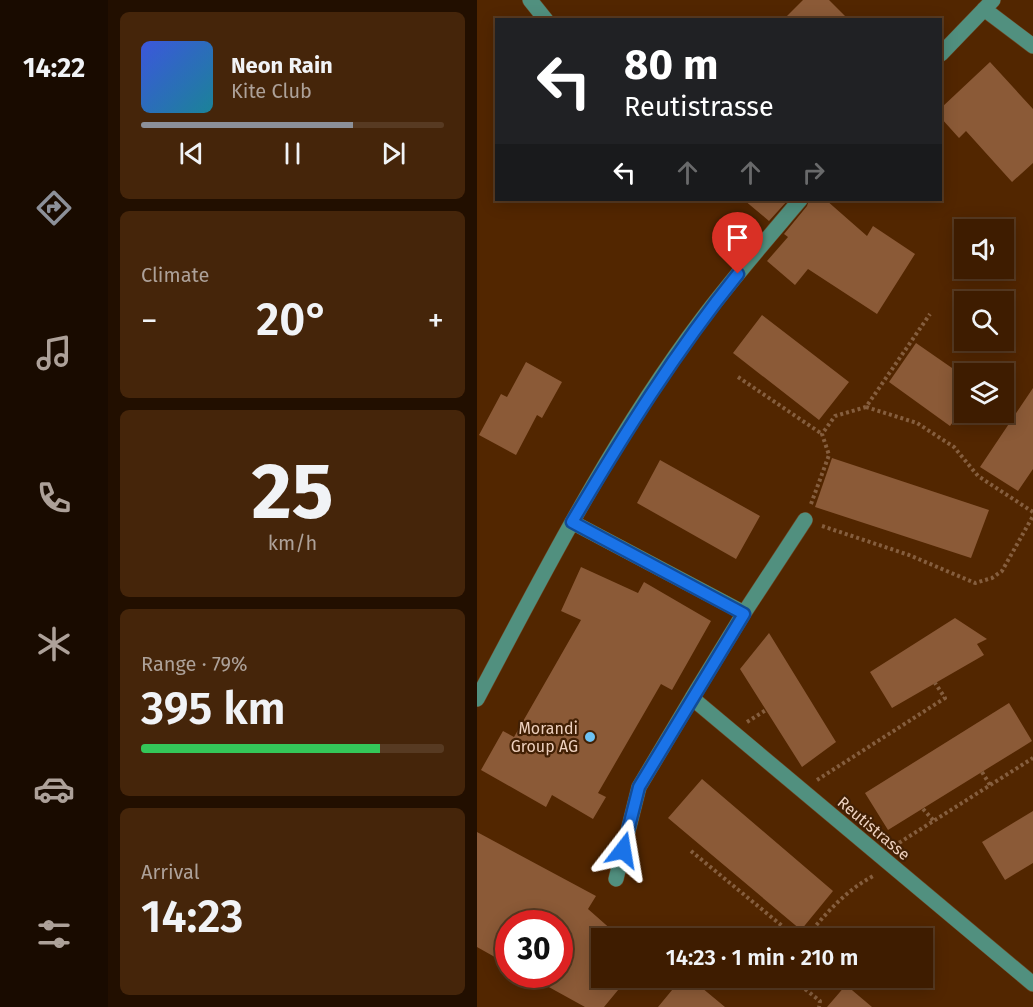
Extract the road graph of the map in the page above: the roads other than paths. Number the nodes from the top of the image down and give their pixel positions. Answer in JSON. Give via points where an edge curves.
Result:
{"nodes":[{"id":1,"x":530,"y":0,"type":"edge"},
{"id":2,"x":989,"y":5,"type":"edge"},
{"id":3,"x":544,"y":18,"type":"edge"},
{"id":4,"x":1033,"y":45,"type":"edge"},
{"id":5,"x":942,"y":53,"type":"edge"},
{"id":6,"x":799,"y":201,"type":"edge"},
{"id":7,"x":805,"y":520,"type":"road end"},
{"id":8,"x":572,"y":522,"type":"junction"},
{"id":9,"x":744,"y":614,"type":"junction"},
{"id":10,"x":692,"y":698,"type":"junction"},
{"id":11,"x":477,"y":699,"type":"edge"},
{"id":12,"x":616,"y":879,"type":"dead end"},
{"id":13,"x":1033,"y":984,"type":"edge"}],
"edges":[{"from":1,"to":3,"type":"street"},
{"from":2,"to":4,"type":"street"},
{"from":2,"to":5,"type":"street"},
{"from":6,"to":8,"type":"street","via":[[701,320],[649,395]]},
{"from":7,"to":9,"type":"street"},
{"from":8,"to":9,"type":"street"},
{"from":8,"to":11,"type":"street"},
{"from":9,"to":10,"type":"street"},
{"from":10,"to":12,"type":"street","via":[[639,787]]},
{"from":10,"to":13,"type":"street","name":"Reutistrasse"}]}
